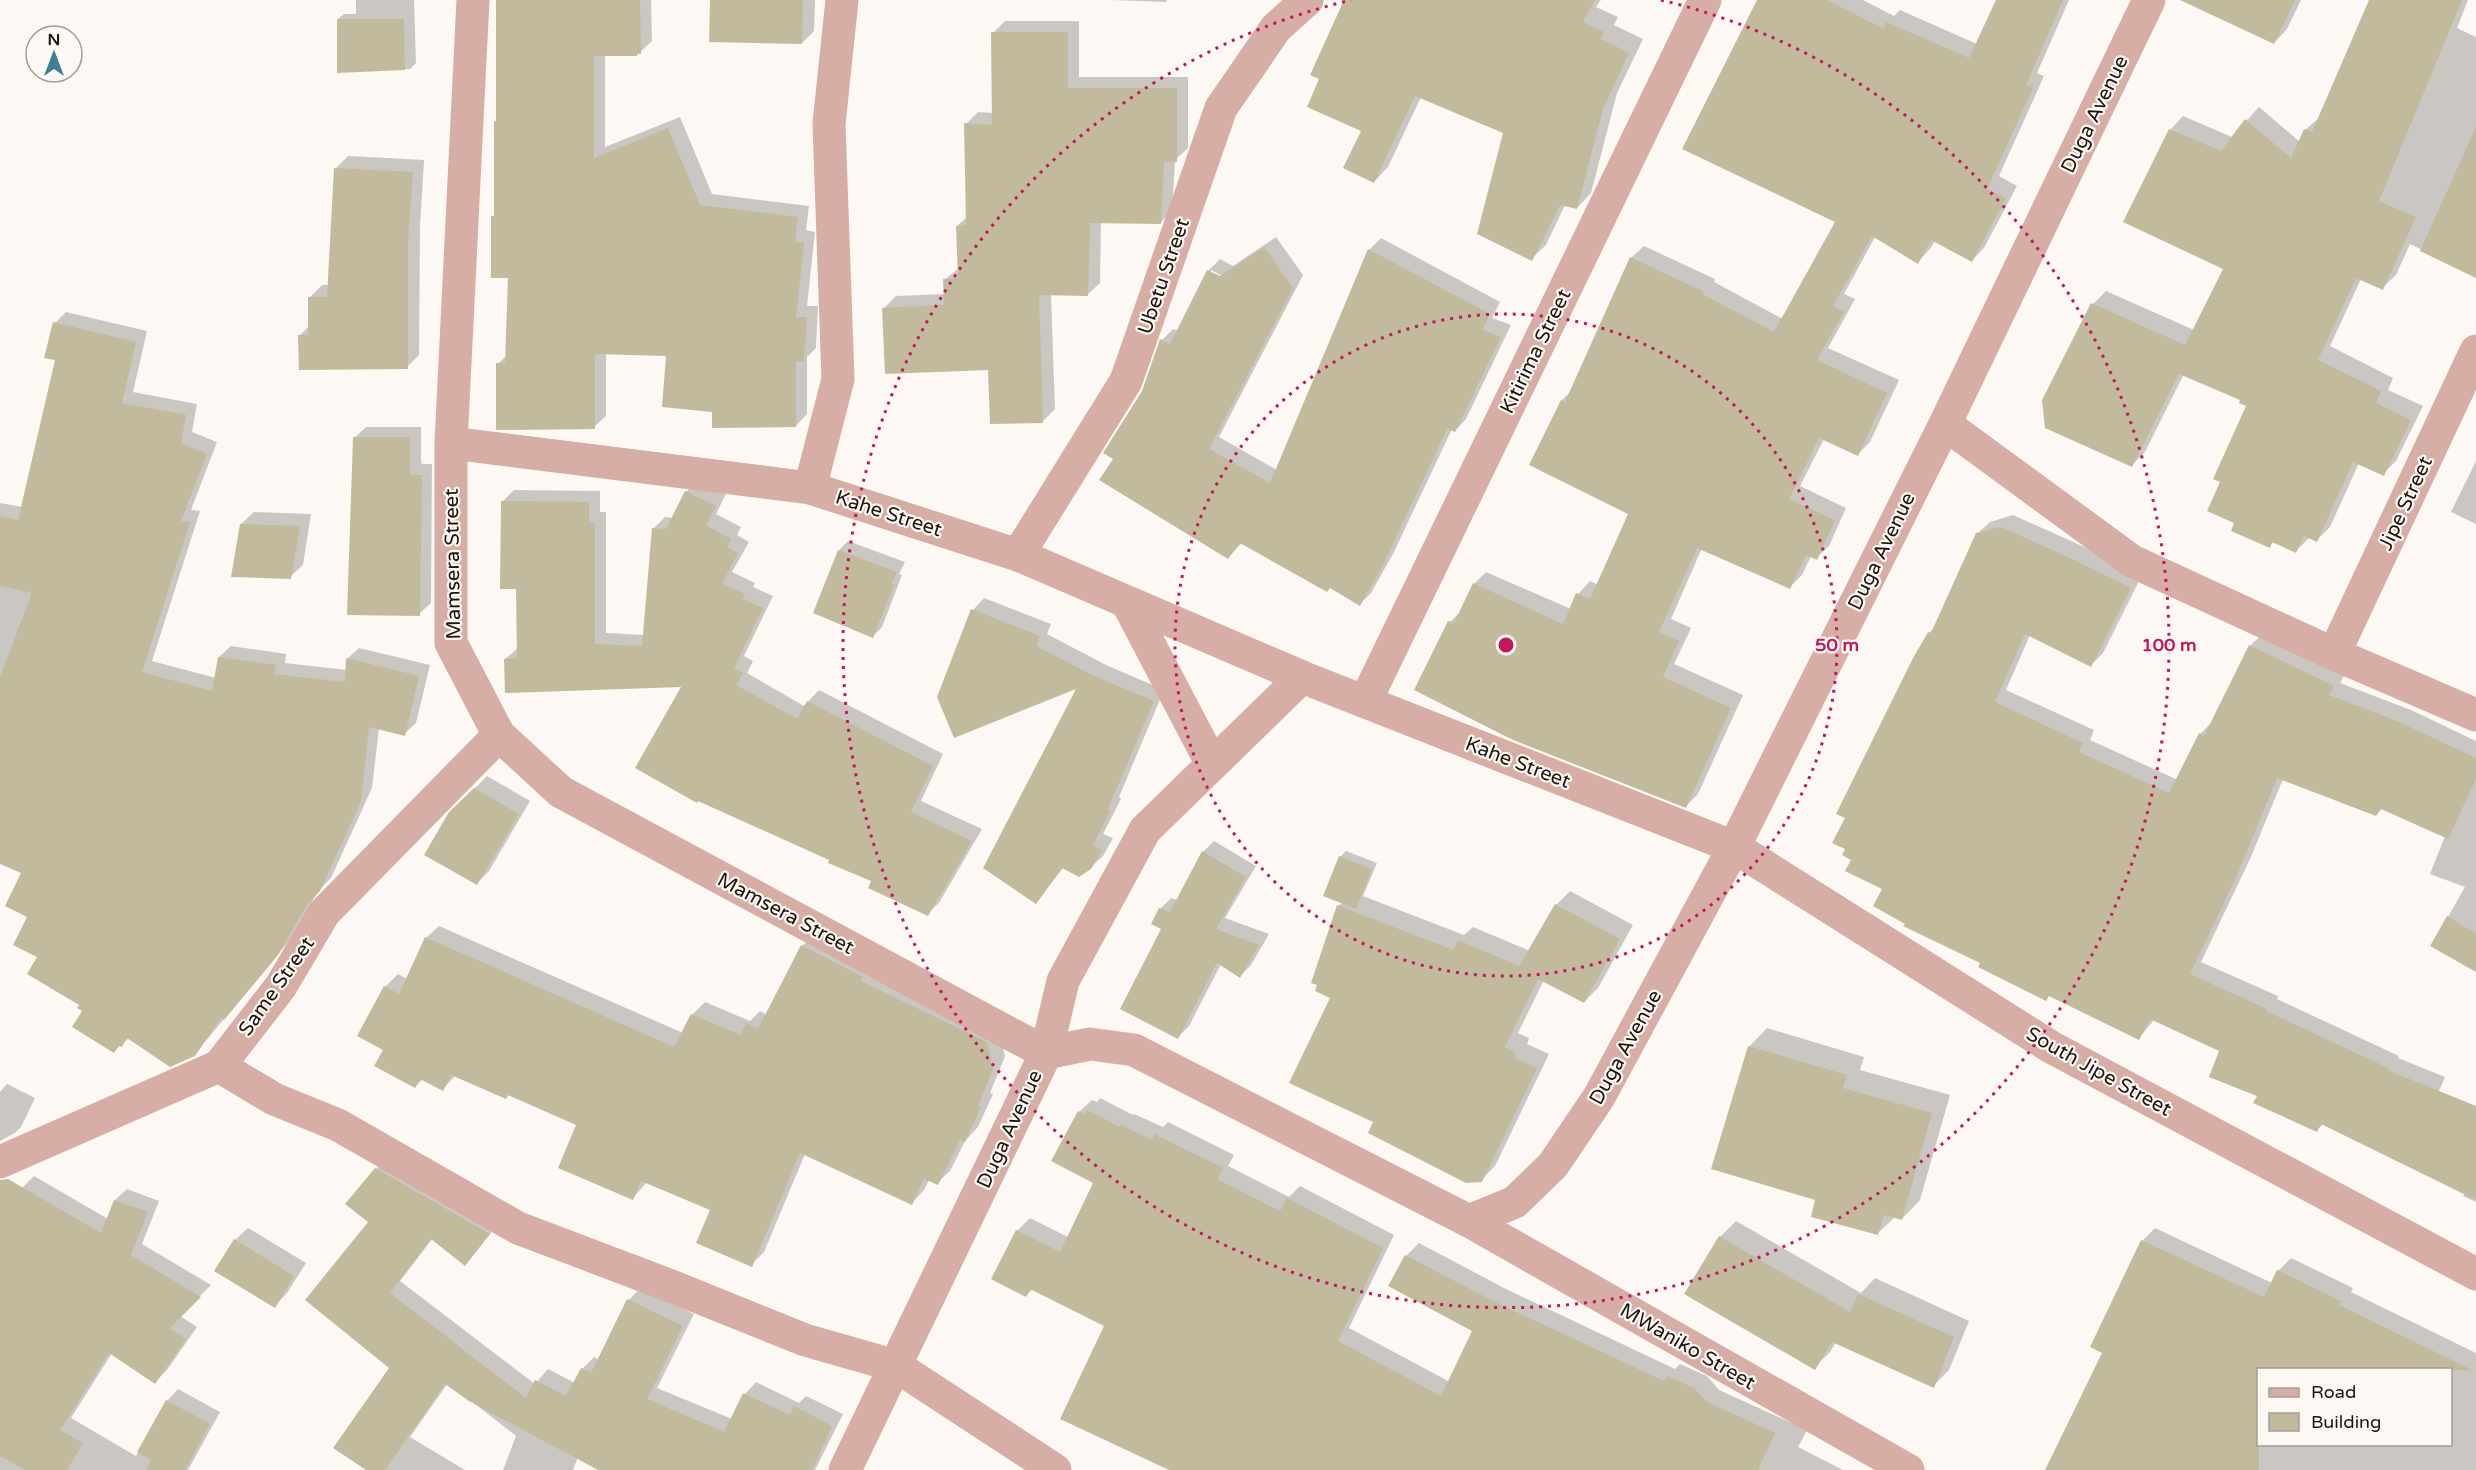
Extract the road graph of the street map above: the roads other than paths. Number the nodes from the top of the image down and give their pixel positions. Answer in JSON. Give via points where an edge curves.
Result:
{"nodes":[{"id":1,"x":473,"y":0,"type":"edge"},
{"id":2,"x":842,"y":0,"type":"edge"},
{"id":3,"x":1307,"y":0,"type":"edge"},
{"id":4,"x":2149,"y":0,"type":"edge"},
{"id":5,"x":1701,"y":1,"type":"edge"},
{"id":6,"x":2476,"y":351,"type":"edge"},
{"id":7,"x":1945,"y":424,"type":"junction"},
{"id":8,"x":451,"y":442,"type":"junction"},
{"id":9,"x":810,"y":488,"type":"junction"},
{"id":10,"x":1018,"y":555,"type":"junction"},
{"id":11,"x":1127,"y":602,"type":"junction"},
{"id":12,"x":2334,"y":654,"type":"junction"},
{"id":13,"x":1302,"y":677,"type":"junction"},
{"id":14,"x":1365,"y":702,"type":"junction"},
{"id":15,"x":2476,"y":715,"type":"edge"},
{"id":16,"x":499,"y":735,"type":"junction"},
{"id":17,"x":1212,"y":764,"type":"junction"},
{"id":18,"x":1734,"y":846,"type":"junction"},
{"id":19,"x":1046,"y":1053,"type":"junction"},
{"id":20,"x":219,"y":1066,"type":"junction"},
{"id":21,"x":0,"y":1162,"type":"edge"},
{"id":22,"x":1469,"y":1221,"type":"junction"},
{"id":23,"x":2476,"y":1274,"type":"edge"},
{"id":24,"x":896,"y":1366,"type":"junction"},
{"id":25,"x":845,"y":1470,"type":"edge"},
{"id":26,"x":1055,"y":1470,"type":"edge"},
{"id":27,"x":1908,"y":1470,"type":"edge"}],
"edges":[{"from":1,"to":8,"type":"street","name":"Mamsera Street"},
{"from":2,"to":9,"type":"street","via":[[830,124],[838,379]]},
{"from":3,"to":10,"type":"street","name":"Ubetu Street","via":[[1276,28],[1221,108],[1126,381]]},
{"from":4,"to":7,"type":"street","name":"Duga Avenue"},
{"from":5,"to":14,"type":"street","name":"Kitirima Street"},
{"from":6,"to":12,"type":"street","name":"Jipe Street"},
{"from":7,"to":12,"type":"street","via":[[2132,561]]},
{"from":7,"to":18,"type":"street","name":"Duga Avenue"},
{"from":8,"to":9,"type":"street","name":"Kahe Street"},
{"from":8,"to":16,"type":"street","name":"Mamsera Street","via":[[451,644]]},
{"from":9,"to":10,"type":"street","name":"Kahe Street"},
{"from":10,"to":11,"type":"street","name":"Kahe Street"},
{"from":11,"to":13,"type":"street","name":"Kahe Street"},
{"from":11,"to":17,"type":"street"},
{"from":12,"to":15,"type":"street"},
{"from":13,"to":14,"type":"street","name":"Kahe Street"},
{"from":13,"to":17,"type":"street"},
{"from":14,"to":18,"type":"street","name":"Kahe Street"},
{"from":16,"to":19,"type":"street","name":"Mamsera Street","via":[[561,792]]},
{"from":16,"to":20,"type":"street","name":"Same Street","via":[[324,913],[281,986]]},
{"from":17,"to":19,"type":"street","via":[[1145,830],[1063,981]]},
{"from":18,"to":22,"type":"street","name":"Duga Avenue","via":[[1599,1096],[1553,1166],[1515,1202]]},
{"from":18,"to":23,"type":"street","name":"South Jipe Street","via":[[2051,1047]]},
{"from":19,"to":22,"type":"street","name":"Duga Avenue","via":[[1090,1044],[1134,1050]]},
{"from":19,"to":24,"type":"street","name":"Duga Avenue"},
{"from":20,"to":21,"type":"street","name":"Same Street"},
{"from":20,"to":24,"type":"street","via":[[274,1100],[338,1125],[518,1228],[805,1340]]},
{"from":22,"to":27,"type":"street","name":"MWaniko Street"},
{"from":24,"to":25,"type":"street","name":"Duga Avenue"},
{"from":24,"to":26,"type":"street"}]}
